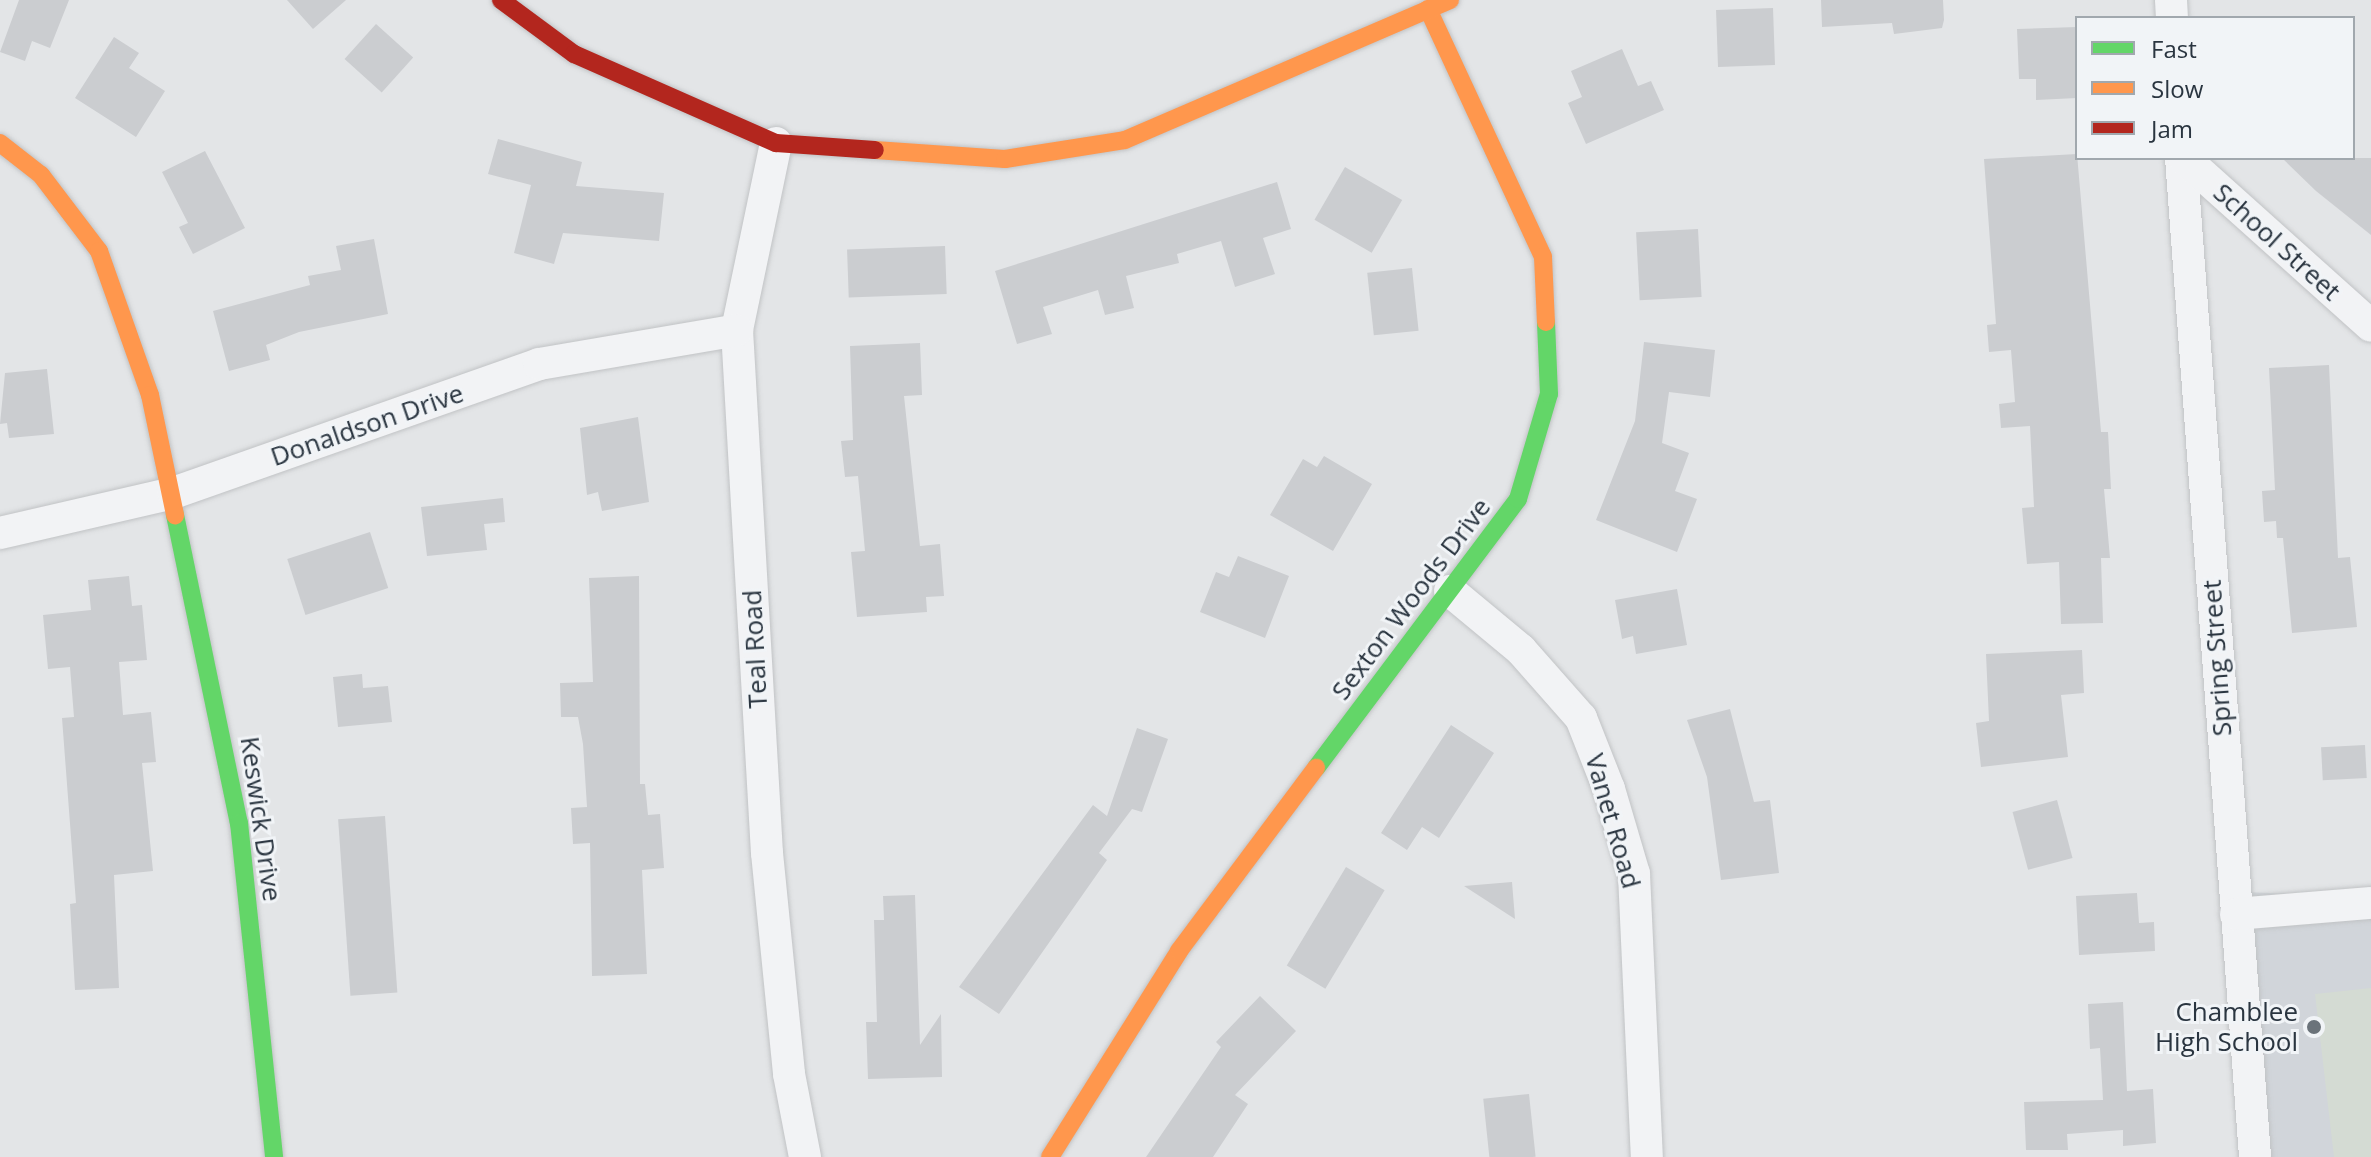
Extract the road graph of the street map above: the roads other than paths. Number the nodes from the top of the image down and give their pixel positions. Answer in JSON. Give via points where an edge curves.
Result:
{"nodes":[{"id":1,"x":501,"y":0,"type":"edge"},
{"id":2,"x":1450,"y":0,"type":"edge"},
{"id":3,"x":1417,"y":8,"type":"edge"},
{"id":4,"x":0,"y":143,"type":"edge"},
{"id":5,"x":776,"y":143,"type":"junction"},
{"id":6,"x":2182,"y":160,"type":"edge"},
{"id":7,"x":2184,"y":160,"type":"edge"},
{"id":8,"x":2371,"y":326,"type":"edge"},
{"id":9,"x":737,"y":330,"type":"junction"},
{"id":10,"x":173,"y":493,"type":"junction"},
{"id":11,"x":0,"y":533,"type":"edge"},
{"id":12,"x":1450,"y":591,"type":"junction"},
{"id":13,"x":2371,"y":903,"type":"edge"},
{"id":14,"x":2236,"y":914,"type":"junction"},
{"id":15,"x":274,"y":1157,"type":"edge"},
{"id":16,"x":805,"y":1157,"type":"edge"},
{"id":17,"x":1050,"y":1157,"type":"edge"},
{"id":18,"x":1647,"y":1157,"type":"edge"},
{"id":19,"x":2255,"y":1157,"type":"edge"}],
"edges":[{"from":1,"to":5,"type":"street","via":[[574,54]]},
{"from":2,"to":3,"type":"street"},
{"from":3,"to":5,"type":"street","via":[[1125,140],[1005,159]]},
{"from":3,"to":12,"type":"street","name":"Sexton Woods Drive","via":[[1543,257],[1549,394],[1518,499]]},
{"from":4,"to":10,"type":"street","name":"Keswick Drive","via":[[41,175],[99,251],[150,395]]},
{"from":5,"to":9,"type":"street","name":"Teal Road"},
{"from":6,"to":14,"type":"street","name":"Spring Street"},
{"from":7,"to":8,"type":"street","name":"School Street"},
{"from":9,"to":10,"type":"street","name":"Donaldson Drive","via":[[539,364]]},
{"from":9,"to":16,"type":"street","name":"Teal Road","via":[[767,853],[789,1074]]},
{"from":10,"to":11,"type":"street","name":"Donaldson Drive"},
{"from":10,"to":15,"type":"street","name":"Keswick Drive","via":[[239,823]]},
{"from":12,"to":17,"type":"street","name":"Sexton Woods Drive","via":[[1179,951]]},
{"from":12,"to":18,"type":"street","name":"Vanet Road","via":[[1521,650],[1581,718],[1609,789],[1634,874]]},
{"from":13,"to":14,"type":"street"},
{"from":14,"to":19,"type":"street","name":"Spring Street"}]}
